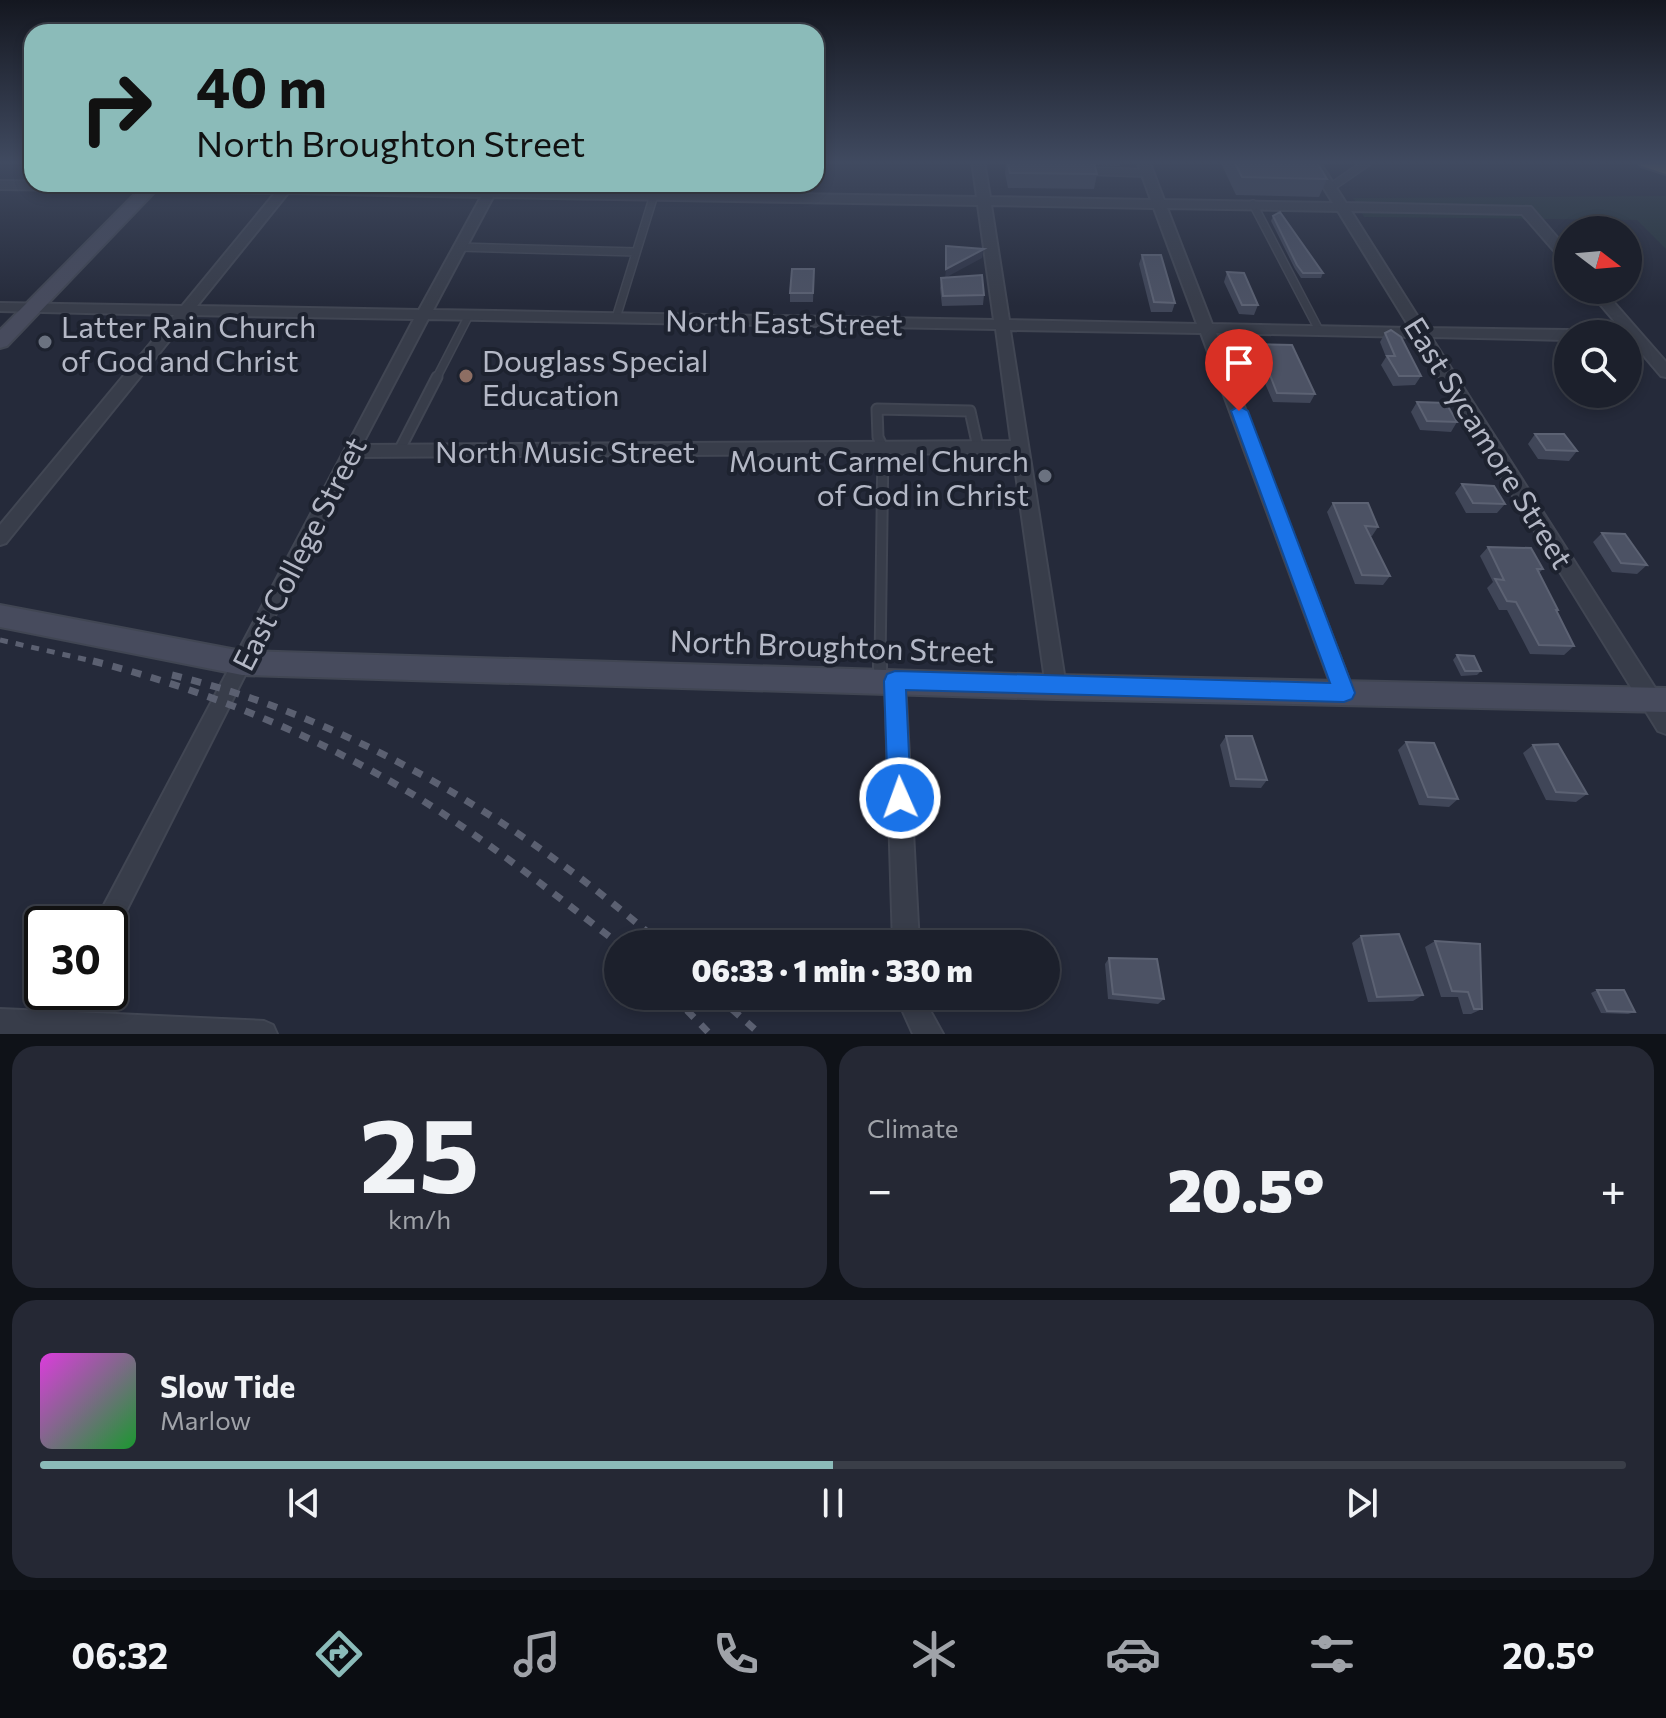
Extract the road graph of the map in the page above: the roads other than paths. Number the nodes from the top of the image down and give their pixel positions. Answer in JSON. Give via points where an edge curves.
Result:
{"nodes":[{"id":1,"x":130,"y":209,"type":"edge"},
{"id":2,"x":268,"y":209,"type":"edge"},
{"id":3,"x":480,"y":209,"type":"edge"},
{"id":4,"x":649,"y":209,"type":"edge"},
{"id":5,"x":984,"y":209,"type":"edge"},
{"id":6,"x":1162,"y":209,"type":"edge"},
{"id":7,"x":1256,"y":209,"type":"edge"},
{"id":8,"x":1344,"y":209,"type":"edge"},
{"id":9,"x":1492,"y":209,"type":"edge"},
{"id":10,"x":1554,"y":242,"type":"edge"},
{"id":11,"x":459,"y":247,"type":"junction"},
{"id":12,"x":636,"y":252,"type":"junction"},
{"id":13,"x":1606,"y":304,"type":"edge"},
{"id":14,"x":0,"y":307,"type":"edge"},
{"id":15,"x":34,"y":308,"type":"junction"},
{"id":16,"x":185,"y":309,"type":"junction"},
{"id":17,"x":422,"y":315,"type":"junction"},
{"id":18,"x":469,"y":315,"type":"junction"},
{"id":19,"x":616,"y":318,"type":"junction"},
{"id":20,"x":1619,"y":320,"type":"edge"},
{"id":21,"x":1003,"y":325,"type":"junction"},
{"id":22,"x":1208,"y":327,"type":"junction"},
{"id":23,"x":1319,"y":330,"type":"junction"},
{"id":24,"x":1423,"y":334,"type":"junction"},
{"id":25,"x":1554,"y":335,"type":"edge"},
{"id":26,"x":0,"y":342,"type":"edge"},
{"id":27,"x":1642,"y":347,"type":"edge"},
{"id":28,"x":1666,"y":372,"type":"edge"},
{"id":29,"x":978,"y":447,"type":"junction"},
{"id":30,"x":1021,"y":447,"type":"junction"},
{"id":31,"x":883,"y":448,"type":"junction"},
{"id":32,"x":350,"y":451,"type":"junction"},
{"id":33,"x":399,"y":451,"type":"junction"},
{"id":34,"x":0,"y":538,"type":"edge"},
{"id":35,"x":0,"y":616,"type":"edge"},
{"id":36,"x":242,"y":663,"type":"junction"},
{"id":37,"x":888,"y":680,"type":"junction"},
{"id":38,"x":1056,"y":687,"type":"junction"},
{"id":39,"x":1344,"y":693,"type":"junction"},
{"id":40,"x":1658,"y":700,"type":"edge"},
{"id":41,"x":1666,"y":724,"type":"edge"},
{"id":42,"x":115,"y":906,"type":"edge"},
{"id":43,"x":905,"y":930,"type":"edge"},
{"id":44,"x":60,"y":1010,"type":"edge"},
{"id":45,"x":915,"y":1010,"type":"edge"},
{"id":46,"x":0,"y":1022,"type":"edge"},
{"id":47,"x":51,"y":1028,"type":"edge"},
{"id":48,"x":264,"y":1034,"type":"edge"},
{"id":49,"x":930,"y":1034,"type":"edge"}],
"edges":[{"from":1,"to":15,"type":"street"},
{"from":2,"to":16,"type":"street"},
{"from":3,"to":11,"type":"street","name":"East College Street"},
{"from":4,"to":12,"type":"lane"},
{"from":5,"to":21,"type":"street"},
{"from":6,"to":22,"type":"street"},
{"from":7,"to":23,"type":"lane"},
{"from":8,"to":24,"type":"street","name":"East Sycamore Street"},
{"from":9,"to":10,"type":"street","via":[[1526,210]]},
{"from":11,"to":12,"type":"lane"},
{"from":11,"to":17,"type":"street","name":"East College Street"},
{"from":12,"to":19,"type":"lane"},
{"from":13,"to":20,"type":"street"},
{"from":14,"to":15,"type":"street","name":"North East Street"},
{"from":15,"to":16,"type":"street","name":"North East Street"},
{"from":15,"to":26,"type":"street"},
{"from":16,"to":17,"type":"street","name":"North East Street"},
{"from":16,"to":34,"type":"street"},
{"from":17,"to":18,"type":"street","name":"North East Street"},
{"from":17,"to":32,"type":"street","name":"East College Street"},
{"from":18,"to":19,"type":"street","name":"North East Street"},
{"from":18,"to":33,"type":"lane"},
{"from":19,"to":21,"type":"street","name":"North East Street"},
{"from":21,"to":22,"type":"street","name":"North East Street"},
{"from":21,"to":30,"type":"street"},
{"from":22,"to":23,"type":"street","name":"North East Street"},
{"from":22,"to":39,"type":"street"},
{"from":23,"to":24,"type":"street","name":"North East Street"},
{"from":24,"to":25,"type":"street","name":"North East Street"},
{"from":24,"to":40,"type":"street","name":"East Sycamore Street"},
{"from":27,"to":28,"type":"street"},
{"from":29,"to":30,"type":"street","name":"North Music Street"},
{"from":29,"to":31,"type":"street","name":"North Music Street"},
{"from":29,"to":31,"type":"lane","via":[[970,411],[877,409]]},
{"from":30,"to":38,"type":"street"},
{"from":31,"to":33,"type":"street","name":"North Music Street"},
{"from":31,"to":37,"type":"lane"},
{"from":32,"to":33,"type":"street","name":"North Music Street"},
{"from":32,"to":36,"type":"street","name":"East College Street"},
{"from":35,"to":36,"type":"street","name":"North Broughton Street"},
{"from":36,"to":37,"type":"street","name":"North Broughton Street"},
{"from":36,"to":42,"type":"street","name":"East College Street"},
{"from":37,"to":38,"type":"street","name":"North Broughton Street"},
{"from":37,"to":43,"type":"street"},
{"from":38,"to":39,"type":"street","name":"North Broughton Street"},
{"from":39,"to":40,"type":"street","name":"North Broughton Street"},
{"from":40,"to":41,"type":"street","name":"East Sycamore Street"},
{"from":44,"to":47,"type":"street"},
{"from":45,"to":49,"type":"street"},
{"from":46,"to":47,"type":"street"},
{"from":47,"to":48,"type":"street"}]}
